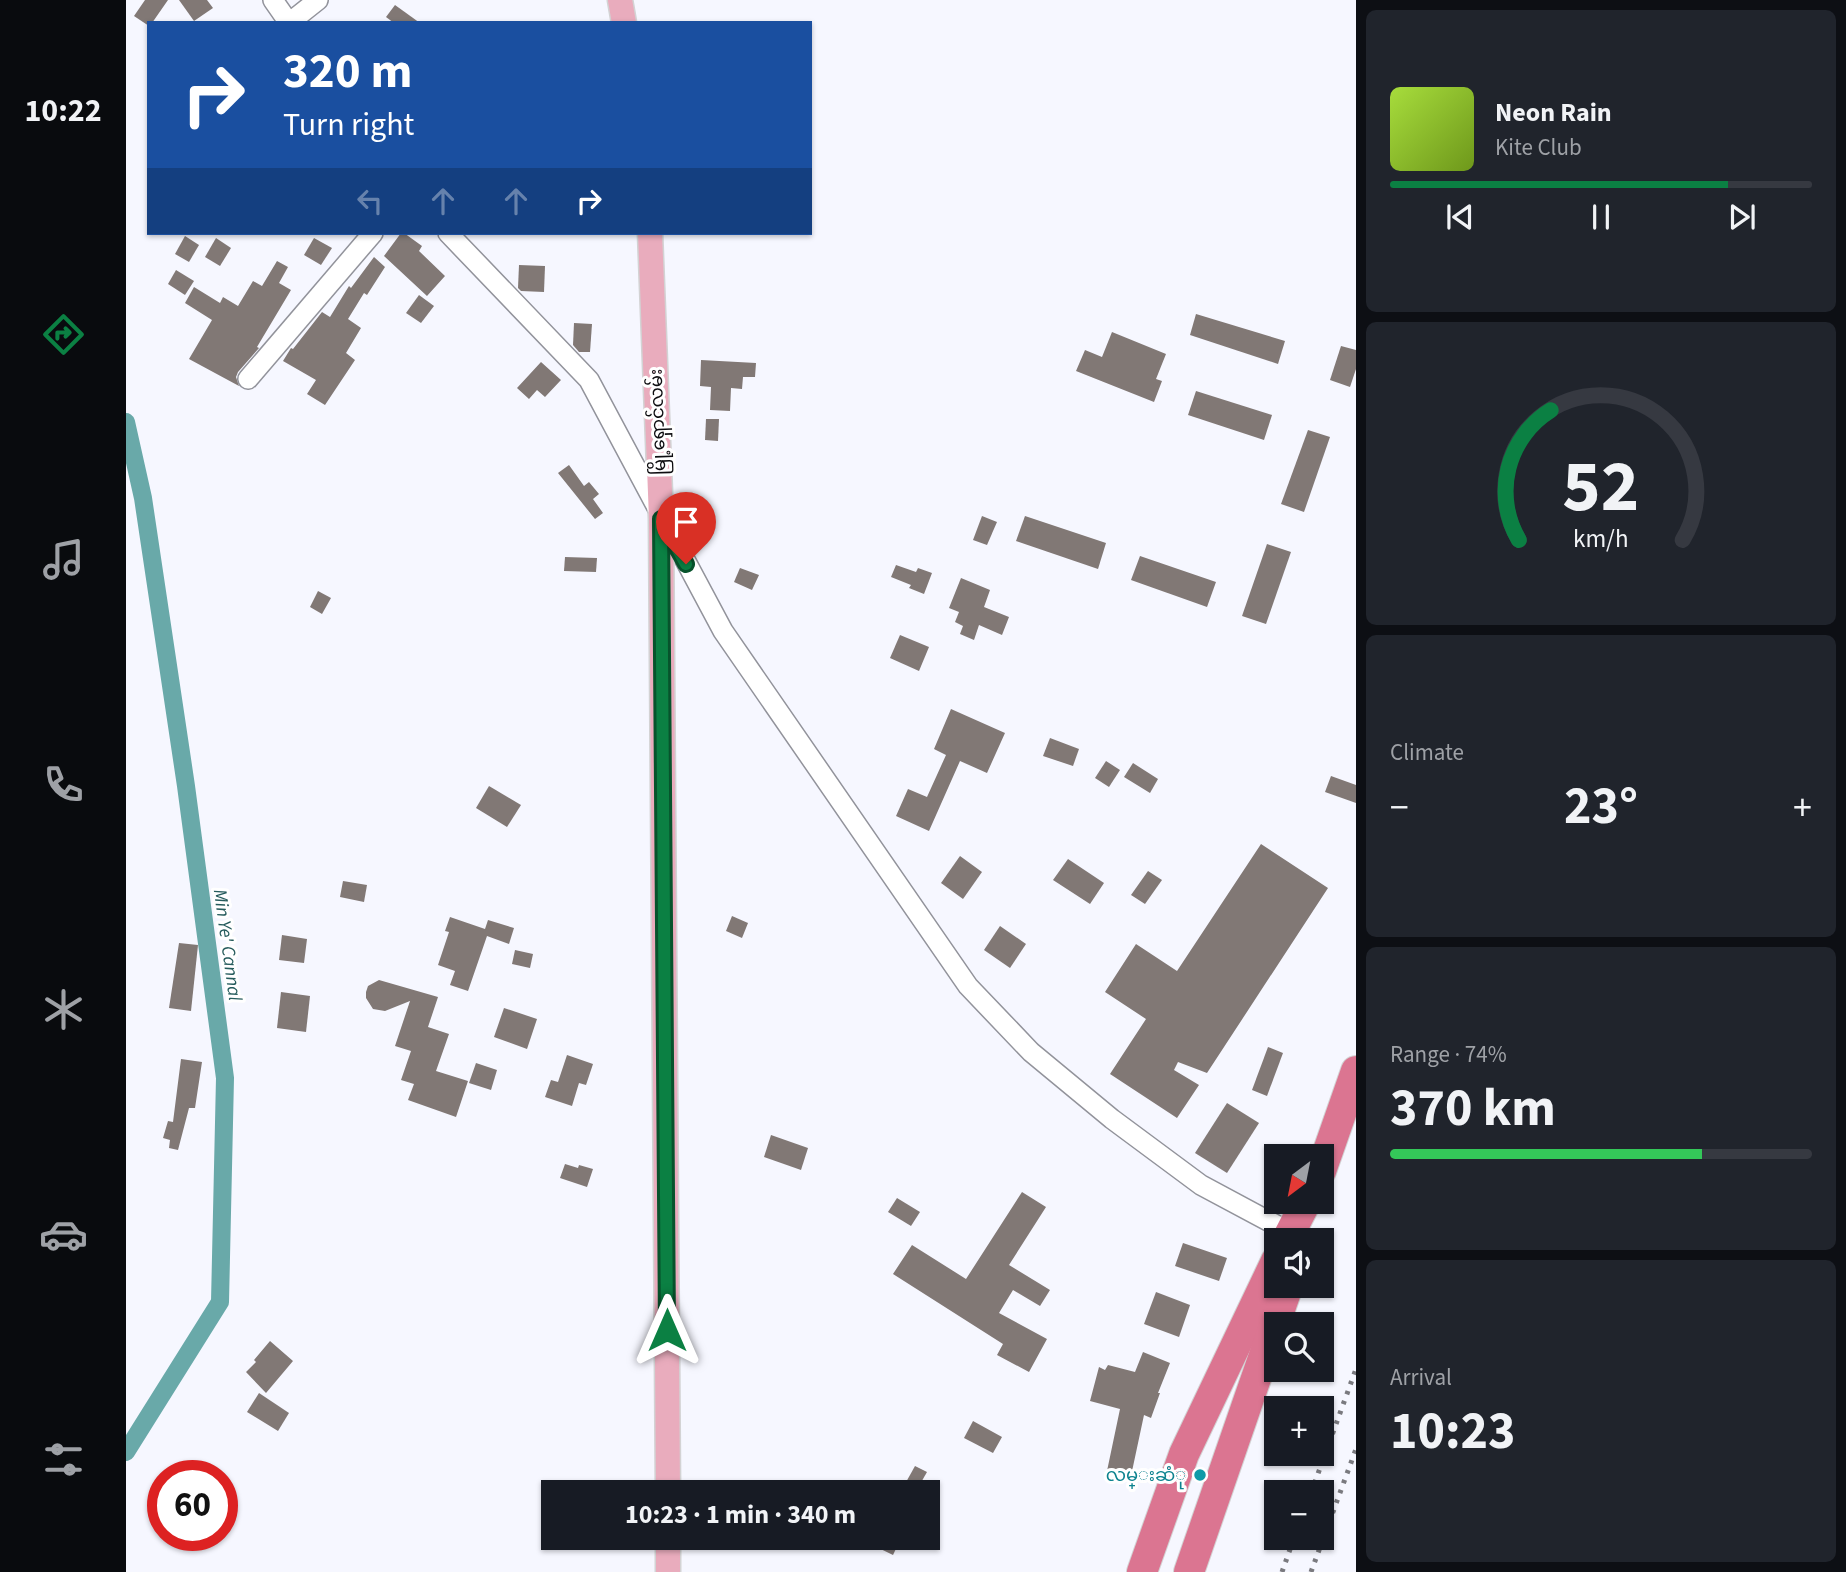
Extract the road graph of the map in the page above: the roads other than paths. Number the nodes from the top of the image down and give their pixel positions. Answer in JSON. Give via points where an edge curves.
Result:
{"nodes":[{"id":1,"x":273,"y":0,"type":"edge"},
{"id":2,"x":318,"y":0,"type":"edge"},
{"id":3,"x":620,"y":0,"type":"edge"},
{"id":4,"x":288,"y":21,"type":"edge"},
{"id":5,"x":292,"y":21,"type":"edge"},
{"id":6,"x":624,"y":21,"type":"edge"},
{"id":7,"x":371,"y":235,"type":"edge"},
{"id":8,"x":449,"y":235,"type":"edge"},
{"id":9,"x":650,"y":235,"type":"edge"},
{"id":10,"x":248,"y":379,"type":"dead end"},
{"id":11,"x":661,"y":519,"type":"junction"},
{"id":12,"x":1356,"y":1070,"type":"edge"},
{"id":13,"x":1330,"y":1144,"type":"edge"},
{"id":14,"x":1278,"y":1228,"type":"edge"},
{"id":15,"x":1264,"y":1286,"type":"edge"},
{"id":16,"x":1284,"y":1298,"type":"edge"},
{"id":17,"x":667,"y":1480,"type":"edge"},
{"id":18,"x":668,"y":1550,"type":"edge"},
{"id":19,"x":668,"y":1572,"type":"edge"},
{"id":20,"x":1142,"y":1572,"type":"edge"},
{"id":21,"x":1189,"y":1572,"type":"edge"}],
"edges":[{"from":1,"to":4,"type":"street"},
{"from":2,"to":5,"type":"street"},
{"from":3,"to":6,"type":"main road"},
{"from":7,"to":10,"type":"street"},
{"from":8,"to":11,"type":"street","via":[[589,380]]},
{"from":9,"to":11,"type":"main road","name":"မြို့ရှောင်လမ်း"},
{"from":11,"to":14,"type":"street","via":[[723,631],[968,986],[1031,1052],[1112,1119],[1201,1185]]},
{"from":11,"to":17,"type":"main road","name":"မြို့ရှောင်လမ်း"},
{"from":12,"to":13,"type":"highway"},
{"from":15,"to":20,"type":"highway","via":[[1184,1454]]},
{"from":16,"to":21,"type":"highway"},
{"from":18,"to":19,"type":"main road"}]}
